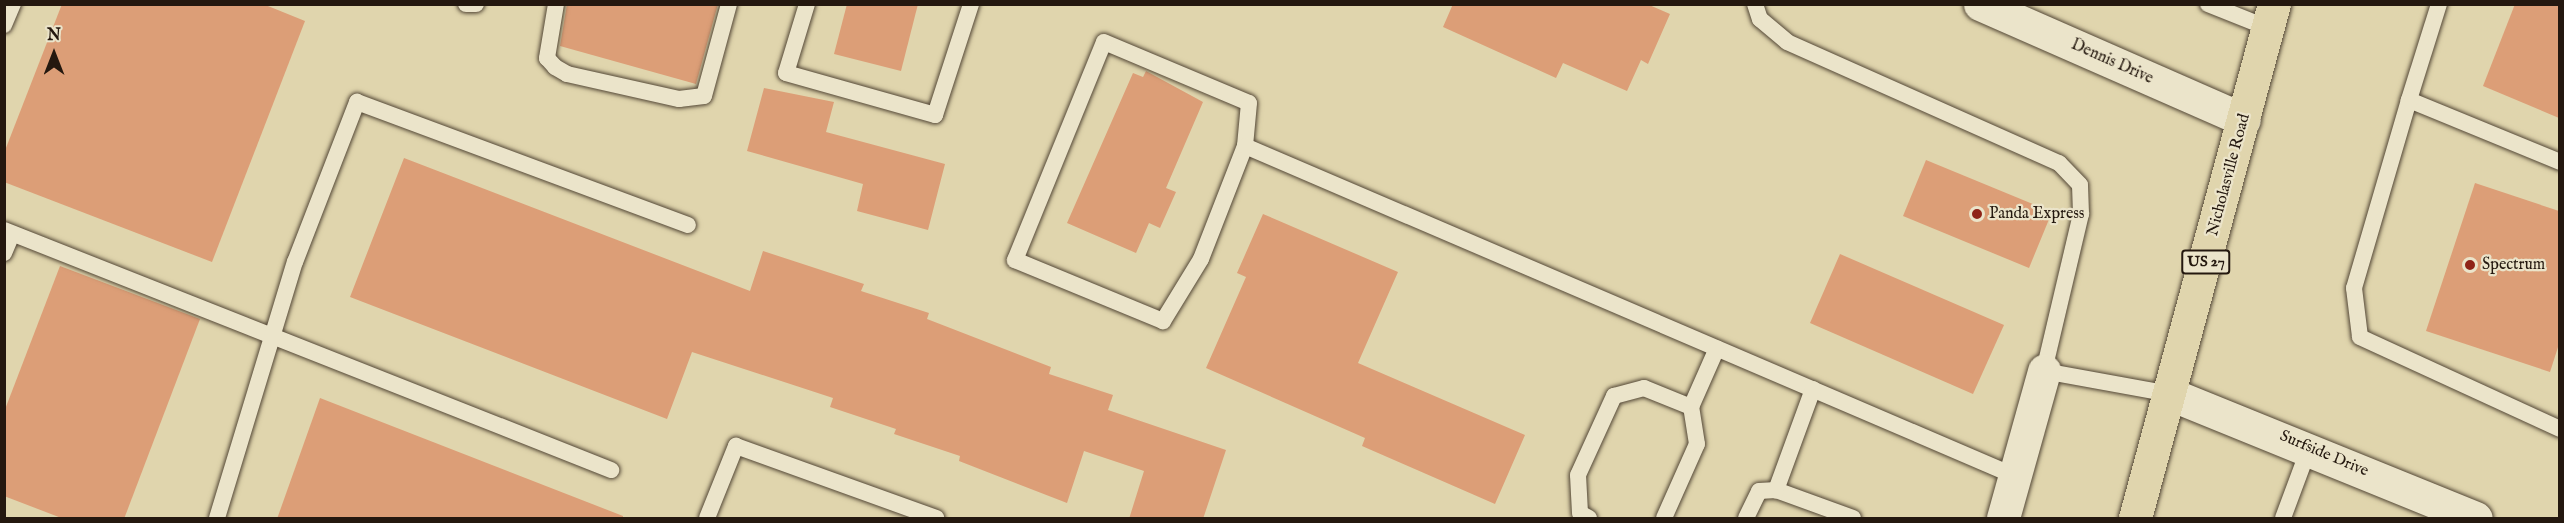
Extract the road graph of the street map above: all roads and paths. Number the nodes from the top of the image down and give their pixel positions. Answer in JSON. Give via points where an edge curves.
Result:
{"nodes":[{"id":1,"x":13,"y":4,"type":"edge"},
{"id":2,"x":466,"y":4,"type":"edge"},
{"id":3,"x":476,"y":4,"type":"edge"},
{"id":4,"x":556,"y":4,"type":"edge"},
{"id":5,"x":729,"y":4,"type":"edge"},
{"id":6,"x":807,"y":4,"type":"edge"},
{"id":7,"x":971,"y":4,"type":"edge"},
{"id":8,"x":1755,"y":4,"type":"edge"},
{"id":9,"x":1980,"y":4,"type":"edge"},
{"id":10,"x":2208,"y":4,"type":"edge"},
{"id":11,"x":2439,"y":4,"type":"edge"},
{"id":12,"x":2271,"y":16,"type":"edge"},
{"id":13,"x":4,"y":25,"type":"edge"},
{"id":14,"x":2409,"y":100,"type":"junction"},
{"id":15,"x":2244,"y":120,"type":"junction"},
{"id":16,"x":1245,"y":146,"type":"junction"},
{"id":17,"x":2559,"y":162,"type":"edge"},
{"id":18,"x":688,"y":225,"type":"dead end"},
{"id":19,"x":8,"y":232,"type":"edge"},
{"id":20,"x":4,"y":253,"type":"edge"},
{"id":21,"x":273,"y":335,"type":"junction"},
{"id":22,"x":1717,"y":348,"type":"junction"},
{"id":23,"x":2044,"y":371,"type":"junction"},
{"id":24,"x":1813,"y":389,"type":"junction"},
{"id":25,"x":2170,"y":394,"type":"junction"},
{"id":26,"x":1691,"y":407,"type":"junction"},
{"id":27,"x":2559,"y":429,"type":"edge"},
{"id":28,"x":2309,"y":448,"type":"junction"},
{"id":29,"x":611,"y":470,"type":"dead end"},
{"id":30,"x":2015,"y":476,"type":"junction"},
{"id":31,"x":1776,"y":490,"type":"junction"},
{"id":32,"x":217,"y":519,"type":"edge"},
{"id":33,"x":707,"y":519,"type":"edge"},
{"id":34,"x":936,"y":519,"type":"edge"},
{"id":35,"x":1589,"y":519,"type":"edge"},
{"id":36,"x":1664,"y":519,"type":"edge"},
{"id":37,"x":1746,"y":519,"type":"edge"},
{"id":38,"x":1853,"y":519,"type":"edge"},
{"id":39,"x":2003,"y":519,"type":"edge"},
{"id":40,"x":2135,"y":519,"type":"edge"},
{"id":41,"x":2283,"y":519,"type":"edge"},
{"id":42,"x":2476,"y":519,"type":"edge"}],
"edges":[{"from":1,"to":13,"type":"lane"},
{"from":2,"to":3,"type":"lane"},
{"from":4,"to":5,"type":"lane","via":[[546,58],[555,67],[567,74],[679,99],[704,96]]},
{"from":6,"to":7,"type":"lane","via":[[786,73],[935,115]]},
{"from":8,"to":23,"type":"lane","via":[[1760,19],[1787,42],[2059,163],[2080,185],[2081,214]]},
{"from":9,"to":15,"type":"street","name":"Dennis Drive"},
{"from":10,"to":12,"type":"lane"},
{"from":11,"to":14,"type":"lane"},
{"from":12,"to":15,"type":"main road","name":"Nicholasville Road","number":"US 27"},
{"from":14,"to":17,"type":"lane"},
{"from":14,"to":27,"type":"lane","via":[[2354,288],[2360,337]]},
{"from":15,"to":25,"type":"main road","name":"Nicholasville Road","number":"US 27"},
{"from":16,"to":16,"type":"lane","via":[[1201,259],[1162,321],[1015,260],[1104,42],[1249,103]]},
{"from":16,"to":22,"type":"lane"},
{"from":18,"to":21,"type":"lane","via":[[357,102],[294,262]]},
{"from":19,"to":20,"type":"lane"},
{"from":19,"to":21,"type":"lane"},
{"from":21,"to":29,"type":"lane"},
{"from":21,"to":32,"type":"lane"},
{"from":22,"to":24,"type":"lane"},
{"from":22,"to":26,"type":"lane"},
{"from":23,"to":25,"type":"lane"},
{"from":23,"to":30,"type":"street"},
{"from":24,"to":30,"type":"lane"},
{"from":24,"to":31,"type":"lane"},
{"from":25,"to":28,"type":"street","name":"Surfside Drive"},
{"from":25,"to":40,"type":"main road","name":"Nicholasville Road","number":"US 27"},
{"from":26,"to":35,"type":"lane","via":[[1644,388],[1614,396],[1578,475],[1580,513]]},
{"from":26,"to":36,"type":"lane","via":[[1696,444]]},
{"from":28,"to":41,"type":"lane"},
{"from":28,"to":42,"type":"street","name":"Surfside Drive"},
{"from":30,"to":39,"type":"street"},
{"from":31,"to":37,"type":"lane","via":[[1759,491]]},
{"from":31,"to":38,"type":"lane"},
{"from":33,"to":34,"type":"lane","via":[[736,446]]}]}
